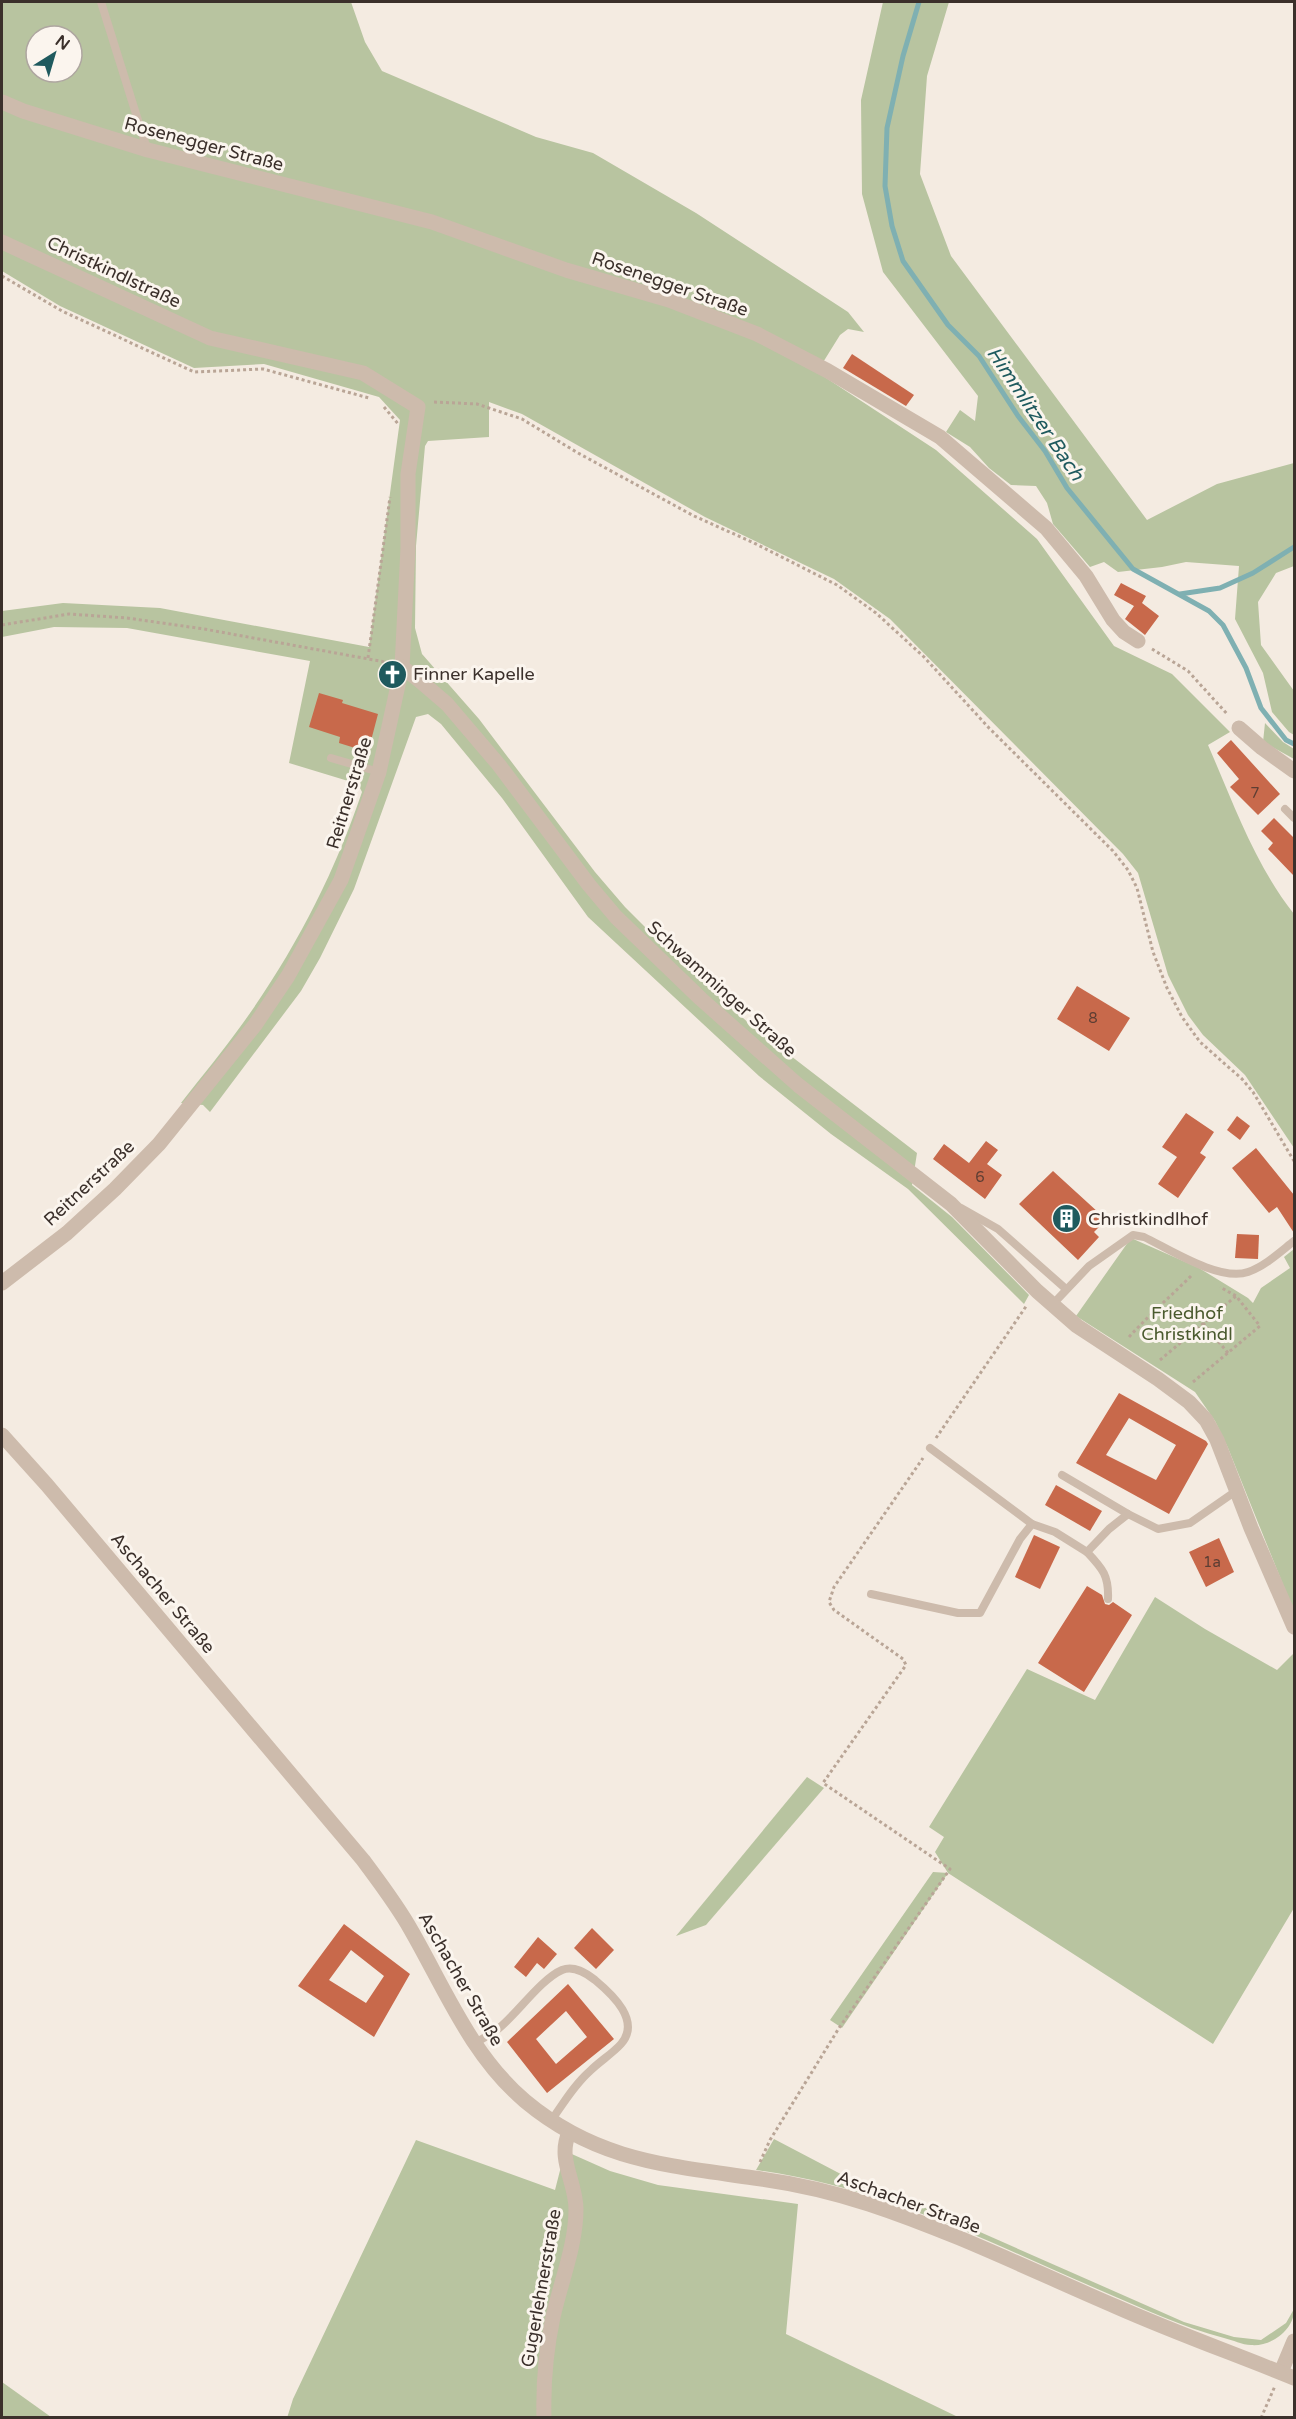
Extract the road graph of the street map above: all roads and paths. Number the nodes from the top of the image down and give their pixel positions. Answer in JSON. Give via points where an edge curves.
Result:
{"nodes":[{"id":1,"x":100,"y":2,"type":"edge"},
{"id":2,"x":2,"y":102,"type":"edge"},
{"id":3,"x":148,"y":150,"type":"junction"},
{"id":4,"x":2,"y":242,"type":"edge"},
{"id":5,"x":2,"y":276,"type":"edge"},
{"id":6,"x":418,"y":407,"type":"junction"},
{"id":7,"x":399,"y":425,"type":"dead end"},
{"id":8,"x":390,"y":495,"type":"dead end"},
{"id":9,"x":2,"y":624,"type":"edge"},
{"id":10,"x":1138,"y":641,"type":"joint"},
{"id":11,"x":368,"y":658,"type":"junction"},
{"id":12,"x":402,"y":668,"type":"junction"},
{"id":13,"x":1239,"y":728,"type":"joint"},
{"id":14,"x":331,"y":758,"type":"dead end"},
{"id":15,"x":1294,"y":771,"type":"edge"},
{"id":16,"x":379,"y":772,"type":"junction"},
{"id":17,"x":1285,"y":809,"type":"dead end"},
{"id":18,"x":1294,"y":818,"type":"edge"},
{"id":19,"x":1294,"y":1161,"type":"edge"},
{"id":20,"x":951,"y":1204,"type":"junction"},
{"id":21,"x":1294,"y":1241,"type":"edge"},
{"id":22,"x":1194,"y":1273,"type":"dead end"},
{"id":23,"x":2,"y":1283,"type":"edge"},
{"id":24,"x":1215,"y":1284,"type":"dead end"},
{"id":25,"x":1066,"y":1289,"type":"junction"},
{"id":26,"x":1037,"y":1291,"type":"junction"},
{"id":27,"x":1236,"y":1296,"type":"junction"},
{"id":28,"x":1052,"y":1305,"type":"junction"},
{"id":29,"x":1203,"y":1323,"type":"junction"},
{"id":30,"x":1129,"y":1338,"type":"dead end"},
{"id":31,"x":1228,"y":1353,"type":"junction"},
{"id":32,"x":1168,"y":1366,"type":"dead end"},
{"id":33,"x":1185,"y":1377,"type":"dead end"},
{"id":34,"x":2,"y":1435,"type":"edge"},
{"id":35,"x":930,"y":1448,"type":"junction"},
{"id":36,"x":1062,"y":1475,"type":"dead end"},
{"id":37,"x":1236,"y":1491,"type":"junction"},
{"id":38,"x":1128,"y":1514,"type":"junction"},
{"id":39,"x":1032,"y":1524,"type":"junction"},
{"id":40,"x":1087,"y":1552,"type":"junction"},
{"id":41,"x":871,"y":1594,"type":"dead end"},
{"id":42,"x":1108,"y":1599,"type":"dead end"},
{"id":43,"x":1294,"y":1627,"type":"edge"},
{"id":44,"x":474,"y":2044,"type":"junction"},
{"id":45,"x":551,"y":2121,"type":"junction"},
{"id":46,"x":568,"y":2133,"type":"junction"},
{"id":47,"x":757,"y":2178,"type":"junction"},
{"id":48,"x":1294,"y":2342,"type":"edge"},
{"id":49,"x":1288,"y":2375,"type":"edge"},
{"id":50,"x":544,"y":2418,"type":"edge"},
{"id":51,"x":1261,"y":2418,"type":"edge"}],
"edges":[{"from":1,"to":3,"type":"lane"},
{"from":2,"to":3,"type":"street","name":"Rosenegger Straße"},
{"from":3,"to":10,"type":"street","name":"Rosenegger Straße","via":[[432,222],[566,270],[669,300],[757,334],[940,437],[1046,528],[1086,576],[1113,620]]},
{"from":4,"to":6,"type":"street","name":"Christkindlstraße","via":[[210,338],[363,373]]},
{"from":5,"to":7,"type":"path","via":[[63,311],[194,372],[262,369],[377,400]]},
{"from":6,"to":12,"type":"street","name":"Reitnerstraße","via":[[408,474]]},
{"from":6,"to":19,"type":"path","via":[[435,402],[477,404],[522,419],[694,516],[816,574],[876,613],[924,657],[1128,870],[1167,988],[1182,1017],[1200,1042],[1253,1092]]},
{"from":8,"to":11,"type":"path"},
{"from":9,"to":11,"type":"path","via":[[69,614],[127,618]]},
{"from":10,"to":13,"type":"path","via":[[1188,671]]},
{"from":11,"to":12,"type":"path"},
{"from":12,"to":16,"type":"street","name":"Reitnerstraße"},
{"from":12,"to":20,"type":"street","name":"Schwamminger Straße","via":[[447,704],[499,765],[589,885],[648,949],[761,1053]]},
{"from":13,"to":15,"type":"street"},
{"from":14,"to":16,"type":"lane"},
{"from":16,"to":23,"type":"street","name":"Reitnerstraße","via":[[341,880],[288,976],[255,1025],[159,1144],[115,1189],[67,1233]]},
{"from":17,"to":18,"type":"lane"},
{"from":20,"to":25,"type":"lane","via":[[998,1229]]},
{"from":20,"to":26,"type":"street","name":"Schwamminger Straße"},
{"from":21,"to":25,"type":"lane","via":[[1247,1272],[1227,1275],[1133,1235],[1089,1266]]},
{"from":22,"to":30,"type":"path"},
{"from":24,"to":27,"type":"path"},
{"from":25,"to":28,"type":"lane"},
{"from":26,"to":28,"type":"street","name":"Schwamminger Straße"},
{"from":26,"to":35,"type":"path"},
{"from":27,"to":29,"type":"path"},
{"from":27,"to":31,"type":"path","via":[[1260,1326]]},
{"from":28,"to":37,"type":"street","name":"Schwamminger Straße","via":[[1189,1402],[1206,1420],[1217,1440]]},
{"from":29,"to":31,"type":"path"},
{"from":29,"to":32,"type":"path","via":[[1160,1360]]},
{"from":31,"to":33,"type":"path","via":[[1194,1383]]},
{"from":34,"to":44,"type":"street","name":"Aschacher Straße","via":[[363,1860],[410,1928]]},
{"from":35,"to":39,"type":"lane"},
{"from":35,"to":47,"type":"path","via":[[834,1587],[829,1602],[834,1610],[906,1665],[823,1782],[950,1869],[839,2028],[770,2140]]},
{"from":36,"to":38,"type":"lane"},
{"from":37,"to":38,"type":"lane","via":[[1190,1522],[1158,1529]]},
{"from":37,"to":43,"type":"street","name":"Schwamminger Straße"},
{"from":38,"to":40,"type":"lane"},
{"from":39,"to":40,"type":"lane","via":[[1056,1532]]},
{"from":39,"to":41,"type":"lane","via":[[980,1613],[958,1613]]},
{"from":40,"to":42,"type":"lane","via":[[1109,1583]]},
{"from":44,"to":45,"type":"street","name":"Aschacher Straße","via":[[503,2081]]},
{"from":44,"to":45,"type":"lane","via":[[497,2029],[563,1970],[574,1968],[586,1973],[604,1988],[622,2008],[628,2034],[575,2086]]},
{"from":45,"to":46,"type":"street","name":"Aschacher Straße"},
{"from":46,"to":47,"type":"street","name":"Aschacher Straße","via":[[639,2160]]},
{"from":46,"to":50,"type":"street","name":"Gugerlehnerstraße","via":[[564,2154],[575,2192],[576,2218],[548,2346]]},
{"from":47,"to":49,"type":"street","name":"Aschacher Straße","via":[[836,2194],[902,2216],[1175,2332]]},
{"from":48,"to":49,"type":"street"},
{"from":49,"to":51,"type":"path"}]}
